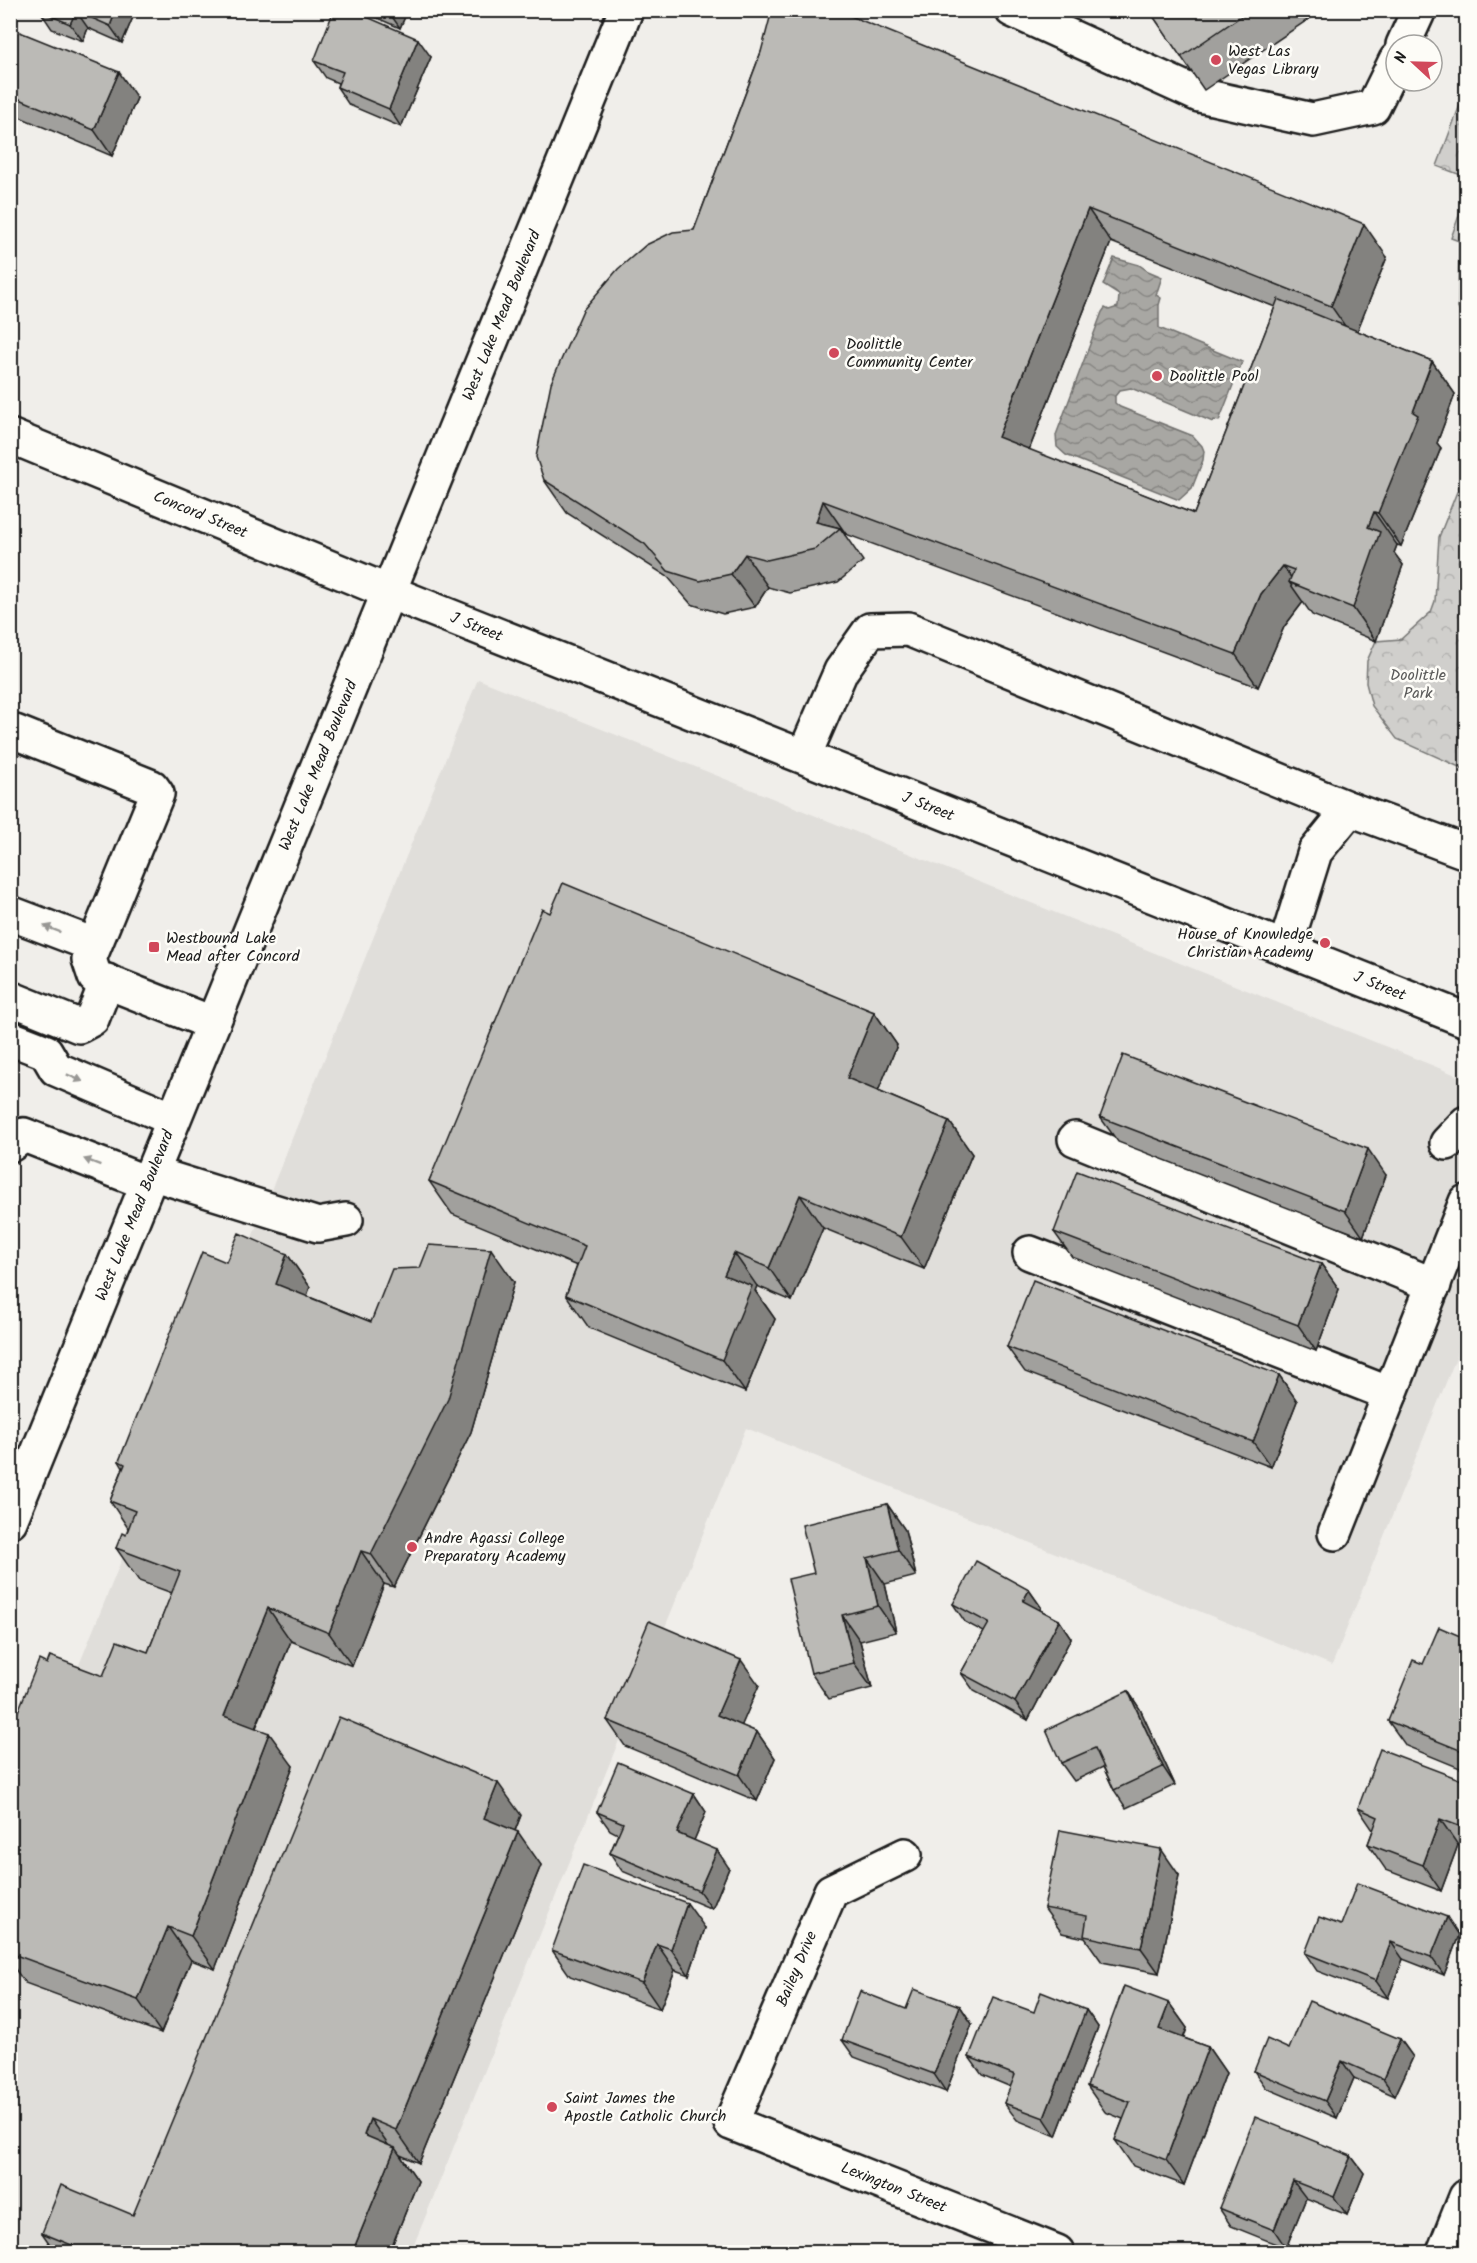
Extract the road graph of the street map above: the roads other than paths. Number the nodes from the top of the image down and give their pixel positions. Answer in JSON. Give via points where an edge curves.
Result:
{"nodes":[{"id":1,"x":626,"y":10,"type":"edge"},
{"id":2,"x":1419,"y":10,"type":"edge"},
{"id":3,"x":1016,"y":11,"type":"edge"},
{"id":4,"x":1408,"y":33,"type":"edge"},
{"id":5,"x":1384,"y":85,"type":"edge"},
{"id":6,"x":10,"y":436,"type":"edge"},
{"id":7,"x":388,"y":592,"type":"junction"},
{"id":8,"x":10,"y":734,"type":"edge"},
{"id":9,"x":804,"y":756,"type":"junction"},
{"id":10,"x":1350,"y":809,"type":"junction"},
{"id":11,"x":1467,"y":852,"type":"edge"},
{"id":12,"x":10,"y":913,"type":"edge"},
{"id":13,"x":94,"y":945,"type":"junction"},
{"id":14,"x":1285,"y":948,"type":"junction"},
{"id":15,"x":107,"y":981,"type":"junction"},
{"id":16,"x":10,"y":998,"type":"edge"},
{"id":17,"x":1467,"y":1020,"type":"edge"},
{"id":18,"x":212,"y":1023,"type":"junction"},
{"id":19,"x":10,"y":1038,"type":"edge"},
{"id":20,"x":173,"y":1119,"type":"junction"},
{"id":21,"x":1075,"y":1139,"type":"dead end"},
{"id":22,"x":10,"y":1145,"type":"edge"},
{"id":23,"x":149,"y":1178,"type":"junction"},
{"id":24,"x":1467,"y":1202,"type":"edge"},
{"id":25,"x":346,"y":1220,"type":"dead end"},
{"id":26,"x":1030,"y":1253,"type":"dead end"},
{"id":27,"x":1434,"y":1285,"type":"junction"},
{"id":28,"x":1390,"y":1394,"type":"junction"},
{"id":29,"x":10,"y":1521,"type":"edge"},
{"id":30,"x":1335,"y":1533,"type":"dead end"},
{"id":31,"x":905,"y":1854,"type":"dead end"},
{"id":32,"x":731,"y":2123,"type":"joint"},
{"id":33,"x":1467,"y":2197,"type":"edge"},
{"id":34,"x":1058,"y":2253,"type":"edge"},
{"id":35,"x":1444,"y":2253,"type":"edge"}],
"edges":[{"from":1,"to":7,"type":"street","name":"West Lake Mead Boulevard"},
{"from":2,"to":4,"type":"street"},
{"from":3,"to":5,"type":"street","via":[[1199,95],[1313,120],[1373,107]]},
{"from":6,"to":7,"type":"street","name":"Concord Street"},
{"from":7,"to":9,"type":"street","name":"J Street"},
{"from":7,"to":18,"type":"street","name":"West Lake Mead Boulevard"},
{"from":8,"to":13,"type":"street","via":[[15,732],[152,787],[157,794]]},
{"from":9,"to":10,"type":"street","via":[[841,671],[870,630],[908,629]]},
{"from":9,"to":14,"type":"street","name":"J Street"},
{"from":10,"to":11,"type":"street"},
{"from":10,"to":14,"type":"street","via":[[1315,852]]},
{"from":13,"to":12,"type":"street","one_way":true},
{"from":13,"to":15,"type":"street","via":[[88,959],[95,977]]},
{"from":14,"to":17,"type":"street","name":"J Street"},
{"from":15,"to":16,"type":"street","via":[[92,1019],[80,1026]]},
{"from":15,"to":18,"type":"street"},
{"from":18,"to":20,"type":"street","name":"West Lake Mead Boulevard"},
{"from":19,"to":20,"type":"street","one_way":true,"via":[[46,1052],[56,1069]]},
{"from":20,"to":23,"type":"street","name":"West Lake Mead Boulevard"},
{"from":21,"to":27,"type":"street"},
{"from":23,"to":22,"type":"street","one_way":true,"via":[[24,1135]]},
{"from":23,"to":25,"type":"street","via":[[318,1225]]},
{"from":23,"to":29,"type":"street","name":"West Lake Mead Boulevard"},
{"from":24,"to":27,"type":"street"},
{"from":26,"to":28,"type":"street"},
{"from":27,"to":28,"type":"street"},
{"from":28,"to":30,"type":"street"},
{"from":31,"to":32,"type":"street","name":"Bailey Drive","via":[[831,1890]]},
{"from":32,"to":34,"type":"street","name":"Lexington Street"},
{"from":33,"to":35,"type":"street"}]}
